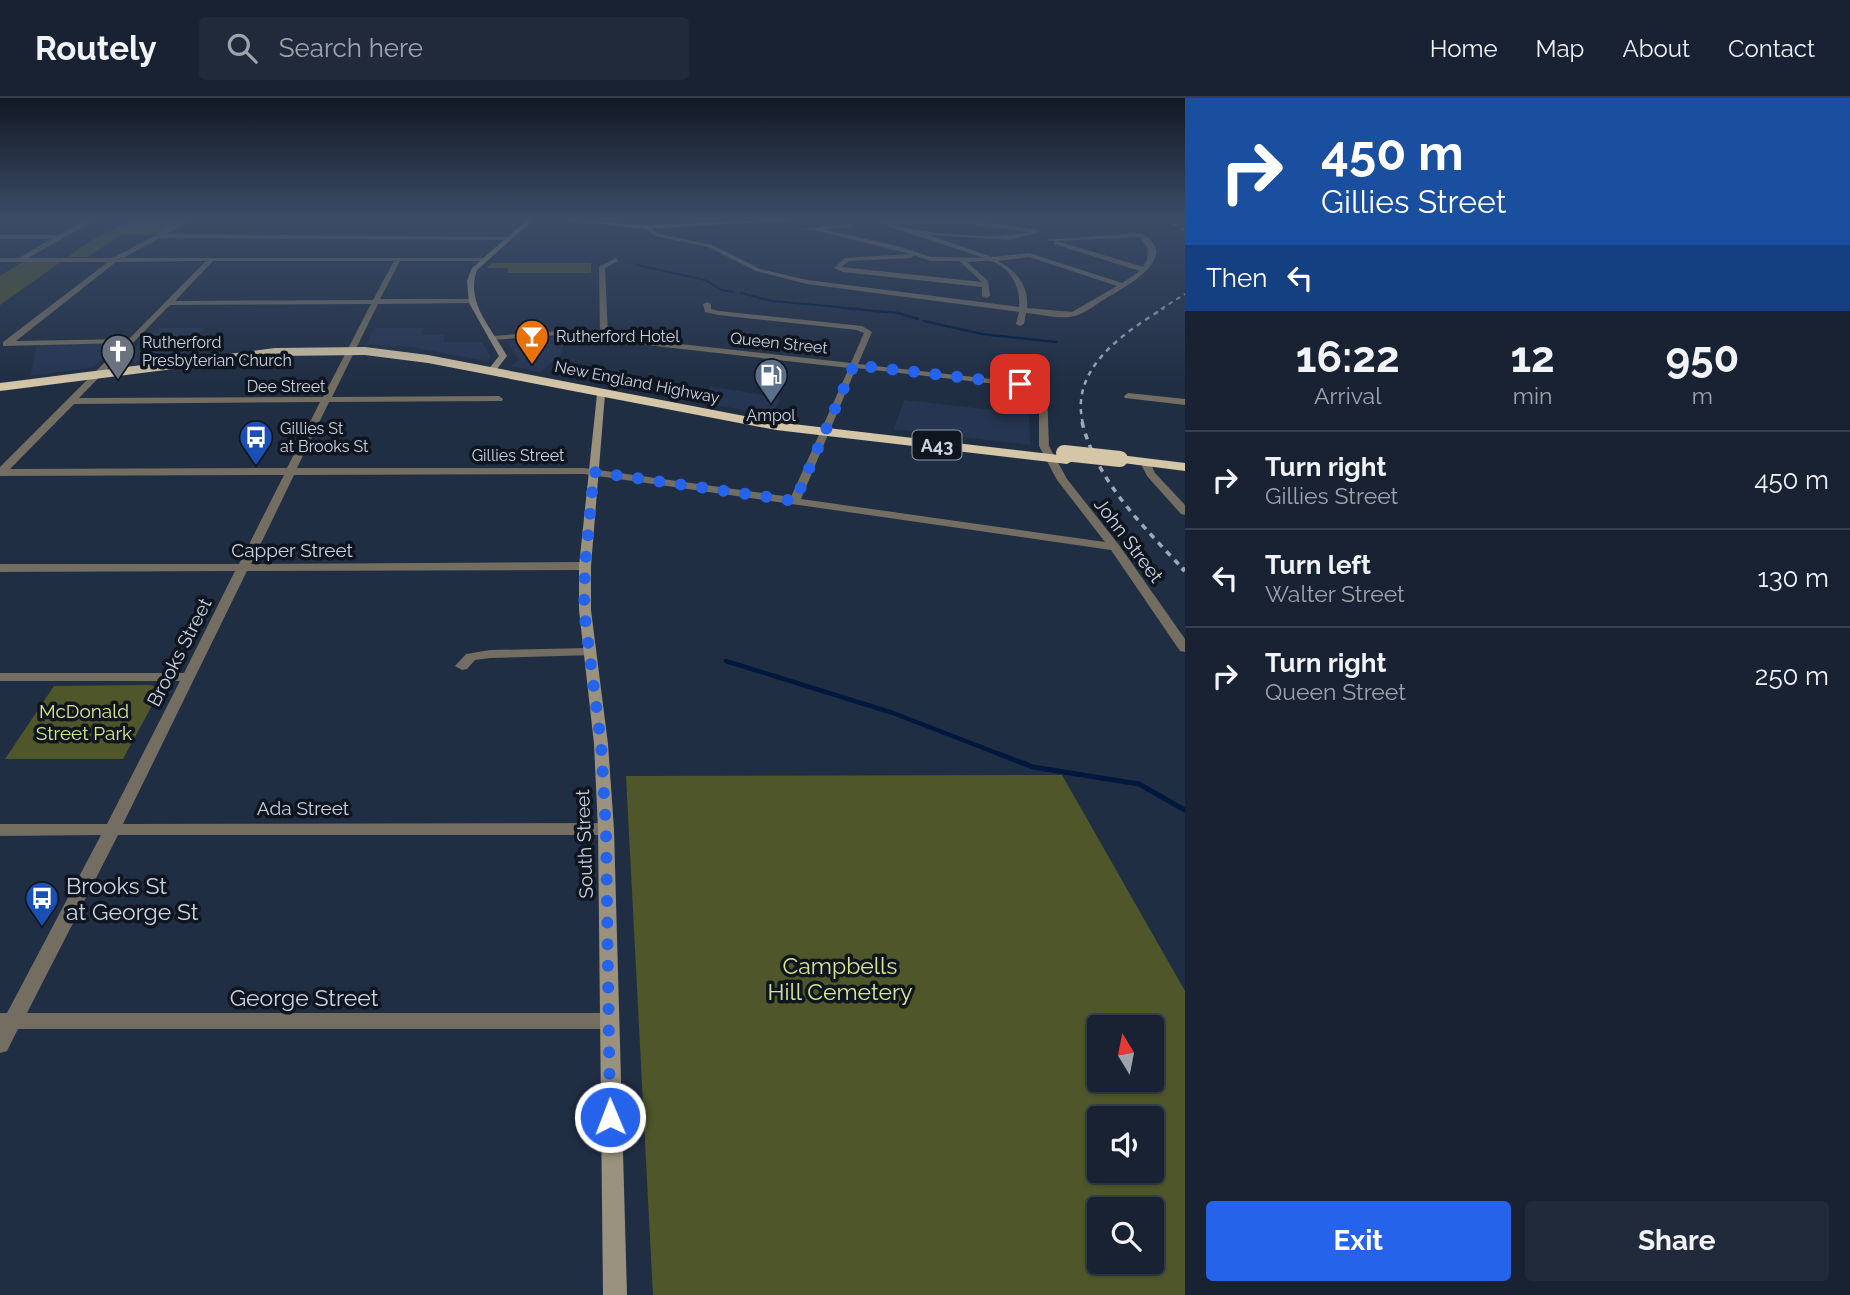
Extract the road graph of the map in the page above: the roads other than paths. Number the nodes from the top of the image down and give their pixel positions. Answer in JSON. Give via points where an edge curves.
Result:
{"nodes":[{"id":1,"x":95,"y":275,"type":"edge"},
{"id":2,"x":197,"y":275,"type":"edge"},
{"id":3,"x":390,"y":275,"type":"edge"},
{"id":4,"x":471,"y":275,"type":"edge"},
{"id":5,"x":602,"y":275,"type":"edge"},
{"id":6,"x":776,"y":275,"type":"edge"},
{"id":7,"x":884,"y":275,"type":"edge"},
{"id":8,"x":980,"y":275,"type":"edge"},
{"id":9,"x":1013,"y":275,"type":"edge"},
{"id":10,"x":1091,"y":275,"type":"edge"},
{"id":11,"x":1138,"y":275,"type":"edge"},
{"id":12,"x":987,"y":285,"type":"junction"},
{"id":13,"x":1122,"y":285,"type":"junction"},
{"id":14,"x":986,"y":296,"type":"dead end"},
{"id":15,"x":472,"y":301,"type":"junction"},
{"id":16,"x":376,"y":302,"type":"junction"},
{"id":17,"x":168,"y":303,"type":"junction"},
{"id":18,"x":707,"y":304,"type":"dead end"},
{"id":19,"x":1023,"y":311,"type":"junction"},
{"id":20,"x":1020,"y":324,"type":"dead end"},
{"id":21,"x":604,"y":337,"type":"junction"},
{"id":22,"x":492,"y":338,"type":"junction"},
{"id":23,"x":131,"y":341,"type":"junction"},
{"id":24,"x":3,"y":345,"type":"edge"},
{"id":25,"x":352,"y":348,"type":"junction"},
{"id":26,"x":854,"y":365,"type":"junction"},
{"id":27,"x":495,"y":370,"type":"junction"},
{"id":28,"x":100,"y":372,"type":"junction"},
{"id":29,"x":0,"y":385,"type":"edge"},
{"id":30,"x":601,"y":394,"type":"junction"},
{"id":31,"x":1128,"y":396,"type":"dead end"},
{"id":32,"x":499,"y":399,"type":"dead end"},
{"id":33,"x":328,"y":400,"type":"junction"},
{"id":34,"x":73,"y":401,"type":"junction"},
{"id":35,"x":1185,"y":402,"type":"edge"},
{"id":36,"x":825,"y":429,"type":"junction"},
{"id":37,"x":1057,"y":455,"type":"junction"},
{"id":38,"x":1147,"y":466,"type":"junction"},
{"id":39,"x":1185,"y":467,"type":"edge"},
{"id":40,"x":292,"y":471,"type":"junction"},
{"id":41,"x":0,"y":472,"type":"edge"},
{"id":42,"x":594,"y":472,"type":"junction"},
{"id":43,"x":1185,"y":473,"type":"edge"},
{"id":44,"x":795,"y":501,"type":"junction"},
{"id":45,"x":1185,"y":512,"type":"edge"},
{"id":46,"x":1115,"y":547,"type":"junction"},
{"id":47,"x":585,"y":566,"type":"junction"},
{"id":48,"x":0,"y":568,"type":"edge"},
{"id":49,"x":244,"y":568,"type":"junction"},
{"id":50,"x":1185,"y":648,"type":"edge"},
{"id":51,"x":588,"y":652,"type":"junction"},
{"id":52,"x":462,"y":666,"type":"dead end"},
{"id":53,"x":0,"y":677,"type":"edge"},
{"id":54,"x":187,"y":677,"type":"junction"},
{"id":55,"x":113,"y":829,"type":"junction"},
{"id":56,"x":0,"y":830,"type":"edge"},
{"id":57,"x":606,"y":830,"type":"junction"},
{"id":58,"x":6,"y":1021,"type":"edge"},
{"id":59,"x":608,"y":1021,"type":"junction"},
{"id":60,"x":0,"y":1045,"type":"edge"},
{"id":61,"x":615,"y":1295,"type":"edge"}],
"edges":[{"from":1,"to":24,"type":"street"},
{"from":2,"to":17,"type":"street"},
{"from":3,"to":16,"type":"street","name":"Brooks Street"},
{"from":4,"to":15,"type":"street"},
{"from":5,"to":21,"type":"street"},
{"from":6,"to":19,"type":"street"},
{"from":7,"to":12,"type":"street"},
{"from":8,"to":12,"type":"street"},
{"from":9,"to":19,"type":"street","via":[[1021,285]]},
{"from":10,"to":13,"type":"street"},
{"from":11,"to":13,"type":"street"},
{"from":12,"to":14,"type":"street"},
{"from":13,"to":19,"type":"street","via":[[1074,314]]},
{"from":15,"to":16,"type":"street"},
{"from":15,"to":22,"type":"street"},
{"from":16,"to":17,"type":"street"},
{"from":16,"to":25,"type":"street","name":"Brooks Street"},
{"from":17,"to":23,"type":"street"},
{"from":18,"to":26,"type":"street","via":[[708,310],[718,313],[864,329],[868,335]]},
{"from":19,"to":20,"type":"street"},
{"from":21,"to":22,"type":"street","name":"Queen Street","via":[[551,333]]},
{"from":21,"to":26,"type":"street","name":"Queen Street"},
{"from":22,"to":27,"type":"street","via":[[503,356]]},
{"from":23,"to":24,"type":"street"},
{"from":23,"to":28,"type":"street"},
{"from":25,"to":27,"type":"highway","name":"New England Highway","number":"A43"},
{"from":25,"to":28,"type":"highway","name":"New England Highway","number":"A43","via":[[270,349]]},
{"from":25,"to":33,"type":"street","name":"Brooks Street"},
{"from":26,"to":36,"type":"street"},
{"from":26,"to":37,"type":"street","name":"Queen Street","via":[[1034,386],[1044,397],[1044,444]]},
{"from":27,"to":30,"type":"highway","name":"New England Highway","number":"A43"},
{"from":27,"to":36,"type":"highway","name":"New England Highway","number":"A43"},
{"from":28,"to":29,"type":"highway","name":"New England Highway","number":"A43"},
{"from":28,"to":34,"type":"street"},
{"from":30,"to":36,"type":"highway","name":"New England Highway","number":"A43","via":[[776,426]]},
{"from":30,"to":42,"type":"street","name":"South Street"},
{"from":31,"to":35,"type":"street"},
{"from":32,"to":33,"type":"street","name":"Dee Street"},
{"from":33,"to":34,"type":"street","name":"Dee Street"},
{"from":33,"to":40,"type":"street","name":"Brooks Street"},
{"from":34,"to":41,"type":"street"},
{"from":36,"to":37,"type":"highway","name":"New England Highway","number":"A43"},
{"from":36,"to":44,"type":"street"},
{"from":37,"to":38,"type":"highway","name":"New England Highway","number":"A43"},
{"from":37,"to":46,"type":"street","name":"John Street","via":[[1062,480]]},
{"from":38,"to":39,"type":"highway","name":"New England Highway","number":"A43"},
{"from":38,"to":43,"type":"highway","name":"New England Highway","number":"A43"},
{"from":38,"to":45,"type":"street"},
{"from":40,"to":41,"type":"street","name":"Gillies Street"},
{"from":40,"to":42,"type":"street","name":"Gillies Street"},
{"from":40,"to":49,"type":"street","name":"Brooks Street"},
{"from":42,"to":44,"type":"street","name":"Gillies Street"},
{"from":42,"to":47,"type":"street","name":"South Street"},
{"from":44,"to":46,"type":"street","name":"Gillies Street"},
{"from":46,"to":50,"type":"street","name":"John Street"},
{"from":47,"to":49,"type":"street","name":"Capper Street"},
{"from":47,"to":51,"type":"street","name":"South Street"},
{"from":48,"to":49,"type":"street","name":"Capper Street"},
{"from":49,"to":54,"type":"street","name":"Brooks Street"},
{"from":51,"to":52,"type":"street","via":[[490,654],[471,657]]},
{"from":51,"to":57,"type":"street","name":"South Street","via":[[601,744]]},
{"from":53,"to":54,"type":"street"},
{"from":54,"to":55,"type":"street","name":"Brooks Street"},
{"from":55,"to":56,"type":"street","name":"Ada Street"},
{"from":55,"to":57,"type":"street","name":"Ada Street"},
{"from":55,"to":58,"type":"street","name":"Brooks Street"},
{"from":57,"to":59,"type":"street","name":"South Street"},
{"from":58,"to":59,"type":"street","name":"George Street"},
{"from":58,"to":60,"type":"street","name":"Brooks Street"},
{"from":59,"to":61,"type":"street","name":"South Street"}]}
